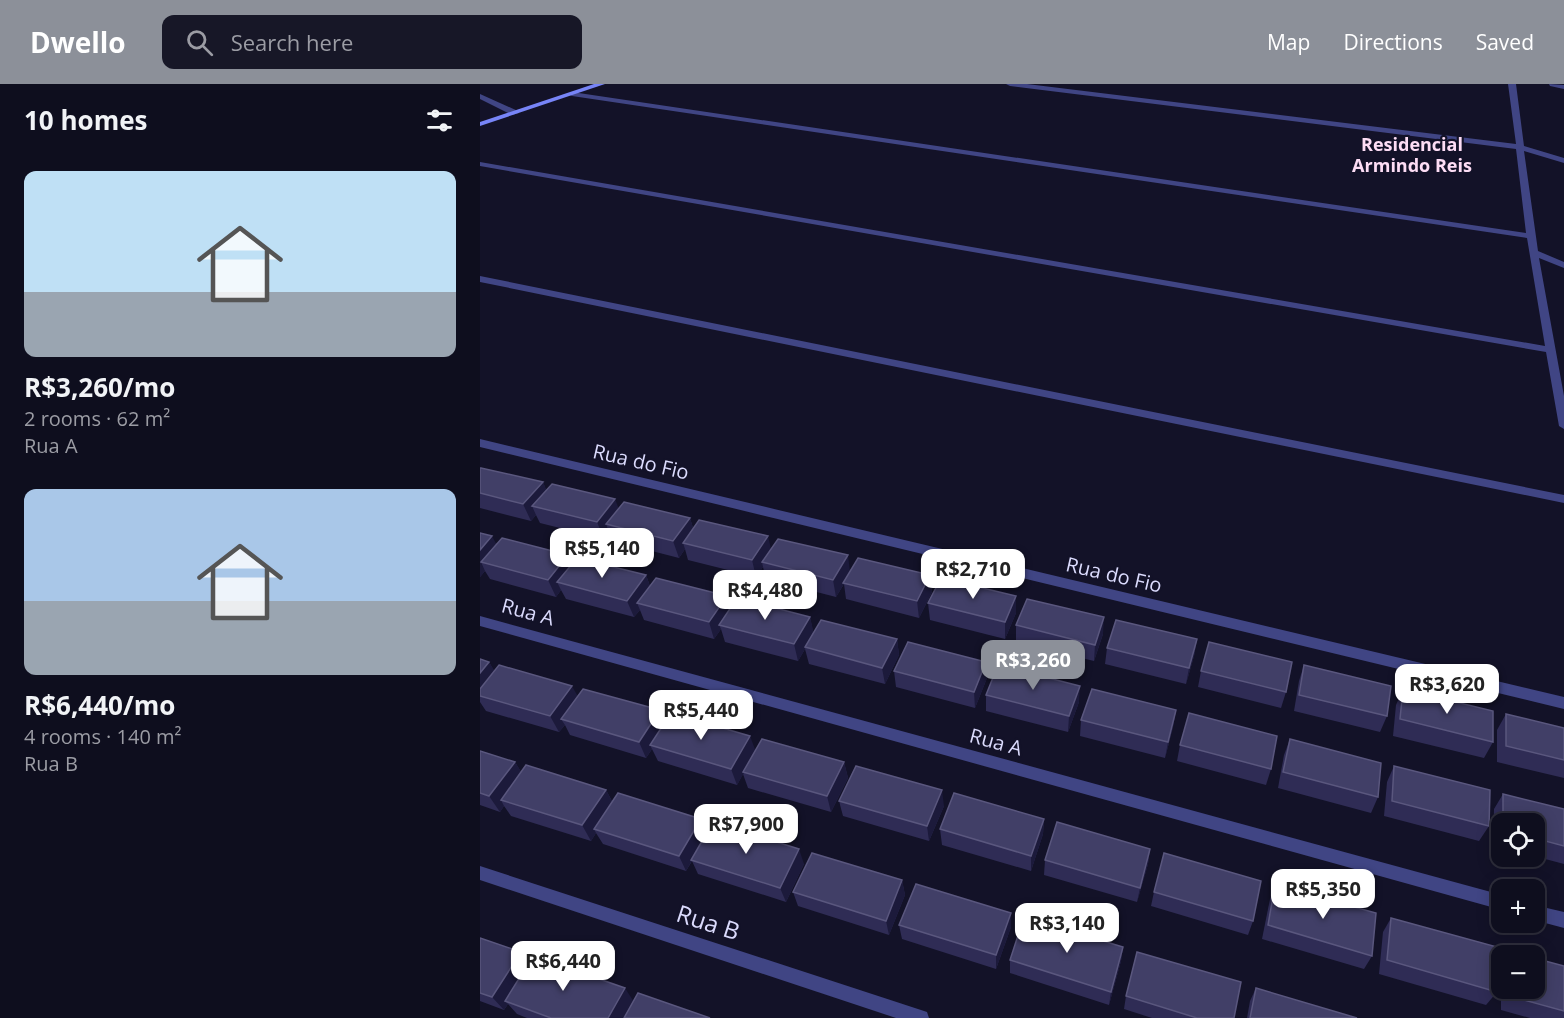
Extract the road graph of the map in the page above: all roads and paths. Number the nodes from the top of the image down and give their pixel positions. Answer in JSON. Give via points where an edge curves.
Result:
{"nodes":[{"id":1,"x":601,"y":84,"type":"edge"},
{"id":2,"x":1010,"y":84,"type":"edge"},
{"id":3,"x":1512,"y":84,"type":"edge"},
{"id":4,"x":1553,"y":84,"type":"edge"},
{"id":5,"x":1564,"y":87,"type":"edge"},
{"id":6,"x":572,"y":94,"type":"junction"},
{"id":7,"x":480,"y":96,"type":"edge"},
{"id":8,"x":515,"y":113,"type":"junction"},
{"id":9,"x":480,"y":124,"type":"edge"},
{"id":10,"x":1520,"y":147,"type":"junction"},
{"id":11,"x":1564,"y":161,"type":"edge"},
{"id":12,"x":480,"y":164,"type":"edge"},
{"id":13,"x":1531,"y":236,"type":"junction"},
{"id":14,"x":1533,"y":252,"type":"junction"},
{"id":15,"x":1564,"y":265,"type":"edge"},
{"id":16,"x":480,"y":279,"type":"edge"},
{"id":17,"x":1550,"y":350,"type":"junction"},
{"id":18,"x":1561,"y":395,"type":"edge"},
{"id":19,"x":1564,"y":426,"type":"edge"},
{"id":20,"x":480,"y":443,"type":"edge"},
{"id":21,"x":1564,"y":499,"type":"edge"},
{"id":22,"x":480,"y":621,"type":"edge"},
{"id":23,"x":1564,"y":703,"type":"edge"},
{"id":24,"x":480,"y":873,"type":"edge"},
{"id":25,"x":1491,"y":900,"type":"edge"},
{"id":26,"x":1545,"y":915,"type":"edge"},
{"id":27,"x":1564,"y":920,"type":"edge"},
{"id":28,"x":921,"y":1018,"type":"edge"}],
"edges":[{"from":1,"to":6,"type":"main road"},
{"from":2,"to":10,"type":"street"},
{"from":3,"to":10,"type":"street"},
{"from":4,"to":5,"type":"street"},
{"from":6,"to":8,"type":"main road"},
{"from":6,"to":13,"type":"street"},
{"from":7,"to":8,"type":"street"},
{"from":8,"to":9,"type":"main road"},
{"from":10,"to":11,"type":"street"},
{"from":10,"to":13,"type":"street"},
{"from":12,"to":17,"type":"street"},
{"from":13,"to":14,"type":"street"},
{"from":14,"to":15,"type":"street"},
{"from":14,"to":17,"type":"street"},
{"from":16,"to":21,"type":"street"},
{"from":17,"to":18,"type":"street"},
{"from":18,"to":19,"type":"street"},
{"from":20,"to":23,"type":"street","name":"Rua do Fio"},
{"from":22,"to":25,"type":"street","name":"Rua A"},
{"from":24,"to":28,"type":"street","name":"Rua B"},
{"from":26,"to":27,"type":"street"}]}
